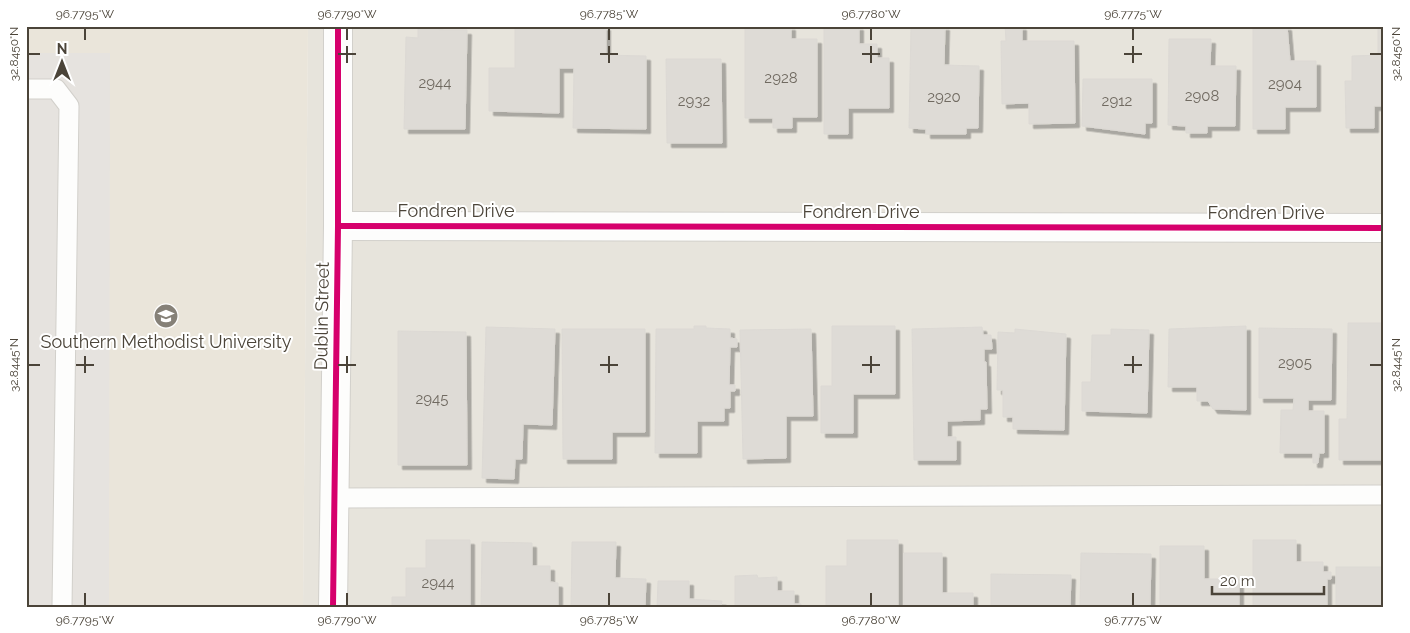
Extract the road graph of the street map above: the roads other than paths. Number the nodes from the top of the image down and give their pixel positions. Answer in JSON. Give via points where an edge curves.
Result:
{"nodes":[{"id":1,"x":338,"y":26,"type":"edge"},
{"id":2,"x":26,"y":89,"type":"edge"},
{"id":3,"x":338,"y":226,"type":"junction"},
{"id":4,"x":1384,"y":228,"type":"edge"},
{"id":5,"x":1384,"y":495,"type":"edge"},
{"id":6,"x":334,"y":498,"type":"junction"},
{"id":7,"x":62,"y":607,"type":"edge"},
{"id":8,"x":333,"y":607,"type":"edge"}],
"edges":[{"from":1,"to":3,"type":"street","name":"Dublin Street"},
{"from":2,"to":7,"type":"lane","via":[[56,89],[69,106]]},
{"from":3,"to":4,"type":"street","name":"Fondren Drive"},
{"from":3,"to":6,"type":"street","name":"Dublin Street"},
{"from":5,"to":6,"type":"lane"},
{"from":6,"to":8,"type":"street","name":"Dublin Street"}]}
